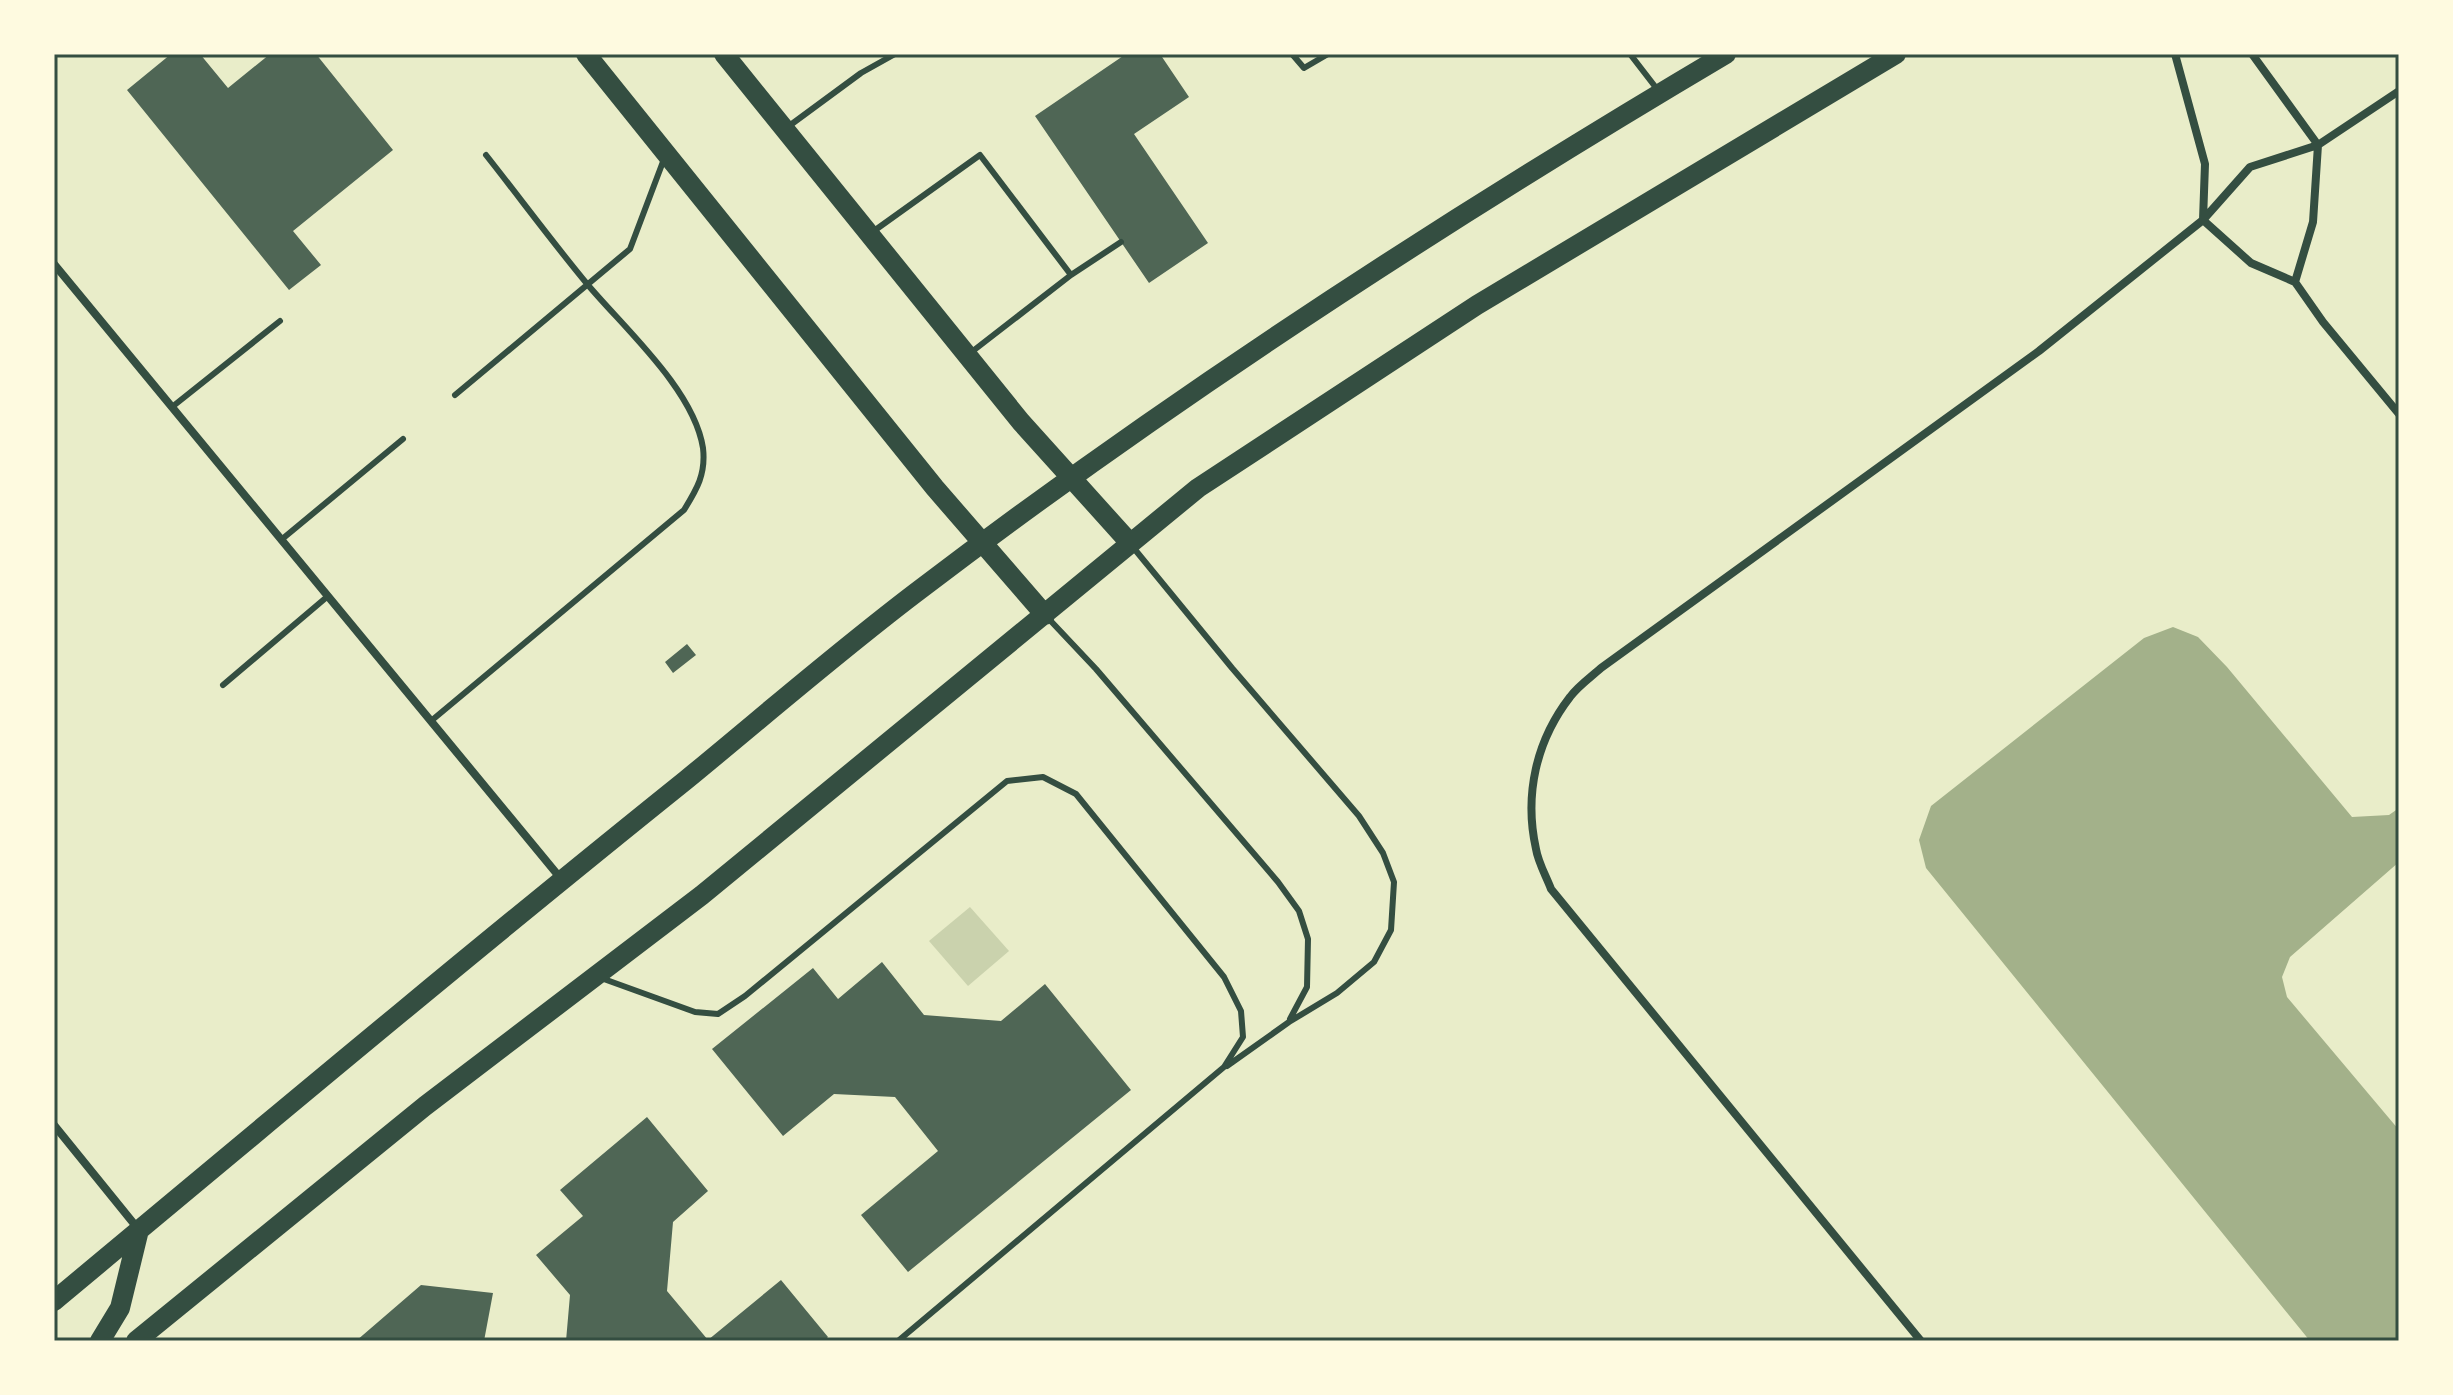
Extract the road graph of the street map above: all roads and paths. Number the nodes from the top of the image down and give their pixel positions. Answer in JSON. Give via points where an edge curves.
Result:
{"nodes":[{"id":1,"x":586,"y":54,"type":"edge"},
{"id":2,"x":724,"y":54,"type":"edge"},
{"id":3,"x":895,"y":54,"type":"edge"},
{"id":4,"x":1292,"y":54,"type":"edge"},
{"id":5,"x":1328,"y":54,"type":"edge"},
{"id":6,"x":1630,"y":54,"type":"edge"},
{"id":7,"x":1726,"y":54,"type":"edge"},
{"id":8,"x":1896,"y":54,"type":"edge"},
{"id":9,"x":2175,"y":54,"type":"edge"},
{"id":10,"x":2252,"y":54,"type":"edge"},
{"id":11,"x":2399,"y":91,"type":"edge"},
{"id":12,"x":1661,"y":93,"type":"junction"},
{"id":13,"x":784,"y":129,"type":"junction"},
{"id":14,"x":2318,"y":145,"type":"junction"},
{"id":15,"x":666,"y":153,"type":"junction"},
{"id":16,"x":486,"y":155,"type":"dead end"},
{"id":17,"x":2203,"y":220,"type":"junction"},
{"id":18,"x":868,"y":235,"type":"junction"},
{"id":19,"x":1121,"y":242,"type":"dead end"},
{"id":20,"x":54,"y":264,"type":"edge"},
{"id":21,"x":1071,"y":275,"type":"junction"},
{"id":22,"x":2295,"y":282,"type":"junction"},
{"id":23,"x":588,"y":284,"type":"junction"},
{"id":24,"x":280,"y":321,"type":"dead end"},
{"id":25,"x":967,"y":356,"type":"junction"},
{"id":26,"x":455,"y":395,"type":"dead end"},
{"id":27,"x":172,"y":407,"type":"junction"},
{"id":28,"x":2399,"y":414,"type":"edge"},
{"id":29,"x":403,"y":439,"type":"dead end"},
{"id":30,"x":1072,"y":479,"type":"junction"},
{"id":31,"x":281,"y":540,"type":"junction"},
{"id":32,"x":1130,"y":543,"type":"junction"},
{"id":33,"x":983,"y":545,"type":"junction"},
{"id":34,"x":328,"y":596,"type":"junction"},
{"id":35,"x":1045,"y":615,"type":"junction"},
{"id":36,"x":223,"y":685,"type":"dead end"},
{"id":37,"x":431,"y":721,"type":"junction"},
{"id":38,"x":562,"y":880,"type":"junction"},
{"id":39,"x":596,"y":976,"type":"junction"},
{"id":40,"x":1289,"y":1022,"type":"junction"},
{"id":41,"x":1224,"y":1067,"type":"junction"},
{"id":42,"x":54,"y":1125,"type":"edge"},
{"id":43,"x":139,"y":1230,"type":"junction"},
{"id":44,"x":54,"y":1301,"type":"edge"},
{"id":45,"x":100,"y":1341,"type":"edge"},
{"id":46,"x":136,"y":1341,"type":"edge"},
{"id":47,"x":898,"y":1341,"type":"edge"},
{"id":48,"x":1921,"y":1341,"type":"edge"}],
"edges":[{"from":1,"to":15,"type":"main road"},
{"from":2,"to":13,"type":"main road"},
{"from":3,"to":13,"type":"lane"},
{"from":4,"to":5,"type":"lane","via":[[1304,68]]},
{"from":6,"to":12,"type":"lane"},
{"from":7,"to":12,"type":"main road"},
{"from":8,"to":32,"type":"main road","via":[[1477,305],[1198,488]]},
{"from":9,"to":17,"type":"street","via":[[2205,164]]},
{"from":10,"to":14,"type":"street"},
{"from":11,"to":14,"type":"street"},
{"from":12,"to":30,"type":"main road","via":[[1326,302]]},
{"from":13,"to":18,"type":"main road"},
{"from":14,"to":17,"type":"street","via":[[2250,167]]},
{"from":14,"to":22,"type":"street","via":[[2313,222]]},
{"from":15,"to":23,"type":"lane","via":[[630,249]]},
{"from":15,"to":33,"type":"main road"},
{"from":16,"to":23,"type":"lane"},
{"from":17,"to":22,"type":"street","via":[[2251,263]]},
{"from":17,"to":48,"type":"street","via":[[2039,351],[1601,668],[1571,695],[1548,730],[1535,769],[1531,810],[1536,851],[1551,889]]},
{"from":18,"to":21,"type":"lane","via":[[980,155]]},
{"from":18,"to":25,"type":"main road"},
{"from":19,"to":21,"type":"lane"},
{"from":20,"to":27,"type":"street"},
{"from":21,"to":25,"type":"lane"},
{"from":22,"to":28,"type":"street"},
{"from":23,"to":26,"type":"lane"},
{"from":23,"to":37,"type":"lane","via":[[664,371],[689,412],[703,447],[702,482],[684,510]]},
{"from":24,"to":27,"type":"lane"},
{"from":25,"to":30,"type":"main road"},
{"from":27,"to":31,"type":"street"},
{"from":29,"to":31,"type":"lane"},
{"from":30,"to":32,"type":"main road"},
{"from":30,"to":33,"type":"main road"},
{"from":31,"to":34,"type":"street"},
{"from":32,"to":35,"type":"main road"},
{"from":32,"to":40,"type":"lane","via":[[1359,816],[1394,882],[1391,930],[1374,962]]},
{"from":33,"to":35,"type":"main road"},
{"from":33,"to":38,"type":"main road","via":[[922,588]]},
{"from":34,"to":36,"type":"lane"},
{"from":34,"to":37,"type":"street"},
{"from":35,"to":39,"type":"main road"},
{"from":35,"to":40,"type":"lane","via":[[1299,911],[1308,939],[1307,987]]},
{"from":37,"to":38,"type":"street"},
{"from":38,"to":43,"type":"main road"},
{"from":39,"to":41,"type":"lane","via":[[695,1012],[718,1014],[1007,781],[1043,777],[1076,794],[1224,977],[1241,1011],[1243,1037]]},
{"from":39,"to":46,"type":"main road","via":[[425,1106]]},
{"from":40,"to":41,"type":"lane"},
{"from":41,"to":47,"type":"lane"},
{"from":42,"to":43,"type":"street"},
{"from":43,"to":44,"type":"main road"},
{"from":43,"to":45,"type":"main road","via":[[120,1308]]}]}
